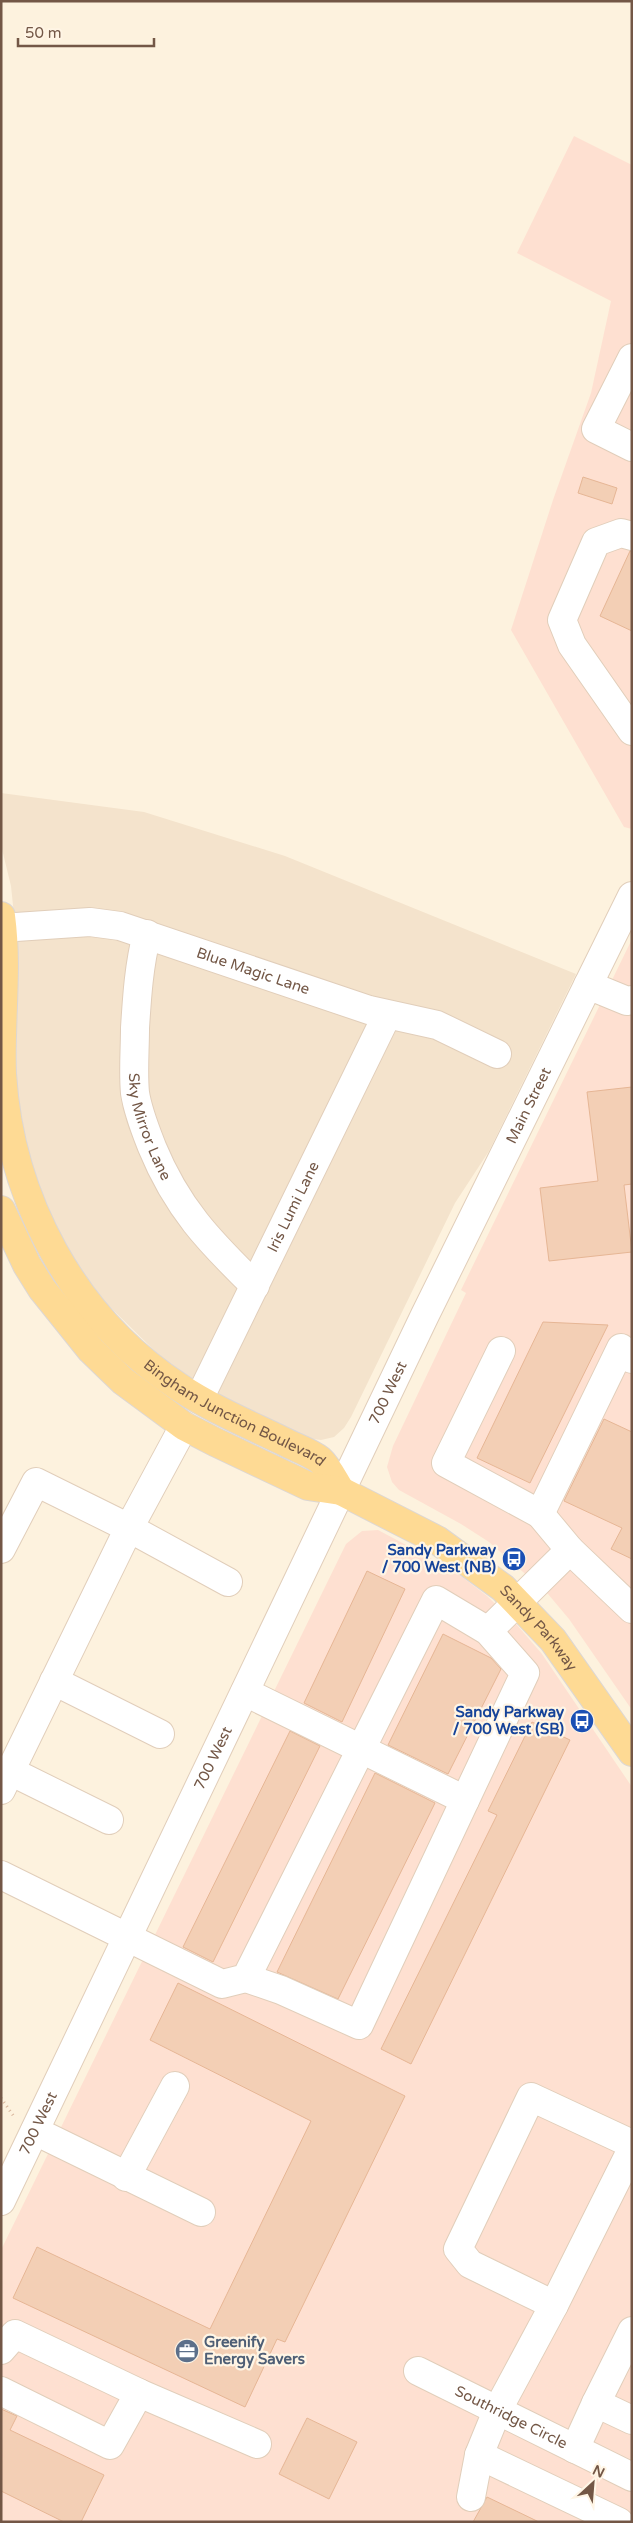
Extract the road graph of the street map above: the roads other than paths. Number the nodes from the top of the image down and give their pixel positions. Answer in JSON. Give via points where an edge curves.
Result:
{"nodes":[{"id":1,"x":632,"y":358,"type":"edge"},
{"id":2,"x":632,"y":447,"type":"edge"},
{"id":3,"x":632,"y":536,"type":"edge"},
{"id":4,"x":632,"y":731,"type":"edge"},
{"id":5,"x":632,"y":896,"type":"edge"},
{"id":6,"x":2,"y":924,"type":"edge"},
{"id":7,"x":146,"y":934,"type":"junction"},
{"id":8,"x":624,"y":935,"type":"edge"},
{"id":9,"x":588,"y":985,"type":"junction"},
{"id":10,"x":632,"y":1000,"type":"edge"},
{"id":11,"x":387,"y":1015,"type":"junction"},
{"id":12,"x":497,"y":1054,"type":"dead end"},
{"id":13,"x":1,"y":1210,"type":"edge"},
{"id":14,"x":256,"y":1286,"type":"junction"},
{"id":15,"x":425,"y":1315,"type":"joint"},
{"id":16,"x":501,"y":1350,"type":"dead end"},
{"id":17,"x":632,"y":1359,"type":"edge"},
{"id":18,"x":199,"y":1399,"type":"junction"},
{"id":19,"x":184,"y":1426,"type":"junction"},
{"id":20,"x":341,"y":1491,"type":"junction"},
{"id":21,"x":540,"y":1514,"type":"junction"},
{"id":22,"x":129,"y":1528,"type":"junction"},
{"id":23,"x":2,"y":1546,"type":"edge"},
{"id":24,"x":570,"y":1550,"type":"junction"},
{"id":25,"x":228,"y":1582,"type":"dead end"},
{"id":26,"x":518,"y":1603,"type":"junction"},
{"id":27,"x":632,"y":1609,"type":"edge"},
{"id":28,"x":488,"y":1631,"type":"junction"},
{"id":29,"x":54,"y":1680,"type":"junction"},
{"id":30,"x":244,"y":1692,"type":"junction"},
{"id":31,"x":160,"y":1734,"type":"dead end"},
{"id":32,"x":361,"y":1749,"type":"junction"},
{"id":33,"x":632,"y":1752,"type":"edge"},
{"id":34,"x":6,"y":1781,"type":"edge"},
{"id":35,"x":465,"y":1800,"type":"junction"},
{"id":36,"x":109,"y":1820,"type":"dead end"},
{"id":37,"x":1,"y":1875,"type":"edge"},
{"id":38,"x":128,"y":1937,"type":"junction"},
{"id":39,"x":246,"y":1978,"type":"junction"},
{"id":40,"x":175,"y":2086,"type":"dead end"},
{"id":41,"x":35,"y":2131,"type":"junction"},
{"id":42,"x":632,"y":2144,"type":"edge"},
{"id":43,"x":632,"y":2148,"type":"edge"},
{"id":44,"x":126,"y":2177,"type":"junction"},
{"id":45,"x":1,"y":2200,"type":"edge"},
{"id":46,"x":201,"y":2212,"type":"dead end"},
{"id":47,"x":554,"y":2305,"type":"junction"},
{"id":48,"x":632,"y":2331,"type":"edge"},
{"id":49,"x":1,"y":2350,"type":"edge"},
{"id":50,"x":418,"y":2371,"type":"dead end"},
{"id":51,"x":1,"y":2391,"type":"edge"},
{"id":52,"x":139,"y":2393,"type":"junction"},
{"id":53,"x":596,"y":2403,"type":"junction"},
{"id":54,"x":497,"y":2411,"type":"junction"},
{"id":55,"x":632,"y":2420,"type":"edge"},
{"id":56,"x":257,"y":2444,"type":"dead end"},
{"id":57,"x":574,"y":2449,"type":"junction"},
{"id":58,"x":479,"y":2455,"type":"junction"},
{"id":59,"x":632,"y":2476,"type":"edge"},
{"id":60,"x":471,"y":2497,"type":"dead end"},
{"id":61,"x":619,"y":2522,"type":"edge"}],
"edges":[{"from":1,"to":2,"type":"street","via":[[596,430]]},
{"from":3,"to":4,"type":"street","via":[[621,533],[596,542],[562,620],[572,644]]},
{"from":5,"to":8,"type":"street","name":"Main Street"},
{"from":6,"to":7,"type":"street","name":"Blue Magic Lane","via":[[90,922]]},
{"from":6,"to":18,"type":"main road","name":"Bingham Junction Boulevard","via":[[4,1098],[14,1156],[34,1212],[62,1266],[98,1316],[146,1362]]},
{"from":7,"to":11,"type":"street","name":"Blue Magic Lane"},
{"from":7,"to":14,"type":"street","name":"Sky Mirror Lane","via":[[137,978],[134,1075],[144,1127],[162,1172],[181,1204],[210,1241]]},
{"from":8,"to":9,"type":"street","name":"Main Street"},
{"from":9,"to":10,"type":"street"},
{"from":9,"to":15,"type":"street","name":"Main Street"},
{"from":11,"to":12,"type":"street","name":"Blue Magic Lane","via":[[437,1025]]},
{"from":11,"to":14,"type":"street","name":"Iris Lumi Lane"},
{"from":13,"to":19,"type":"main road","name":"Bingham Junction Boulevard","via":[[27,1265],[73,1330],[123,1381]]},
{"from":14,"to":18,"type":"street","name":"Iris Lumi Lane"},
{"from":15,"to":20,"type":"street","name":"700 West"},
{"from":16,"to":21,"type":"street","via":[[446,1463]]},
{"from":17,"to":21,"type":"street","via":[[621,1348]]},
{"from":18,"to":20,"type":"main road","name":"Bingham Junction Boulevard","via":[[320,1460]]},
{"from":19,"to":20,"type":"main road","name":"Bingham Junction Boulevard","via":[[308,1486]]},
{"from":19,"to":22,"type":"street"},
{"from":20,"to":26,"type":"main road","name":"Sandy Parkway","via":[[437,1540],[503,1588]]},
{"from":20,"to":30,"type":"street","name":"700 West"},
{"from":21,"to":24,"type":"street"},
{"from":22,"to":23,"type":"street","via":[[36,1482]]},
{"from":22,"to":25,"type":"street"},
{"from":22,"to":29,"type":"street"},
{"from":24,"to":26,"type":"street"},
{"from":24,"to":27,"type":"street"},
{"from":26,"to":28,"type":"street"},
{"from":26,"to":33,"type":"main road","name":"Sandy Parkway","via":[[553,1640]]},
{"from":28,"to":32,"type":"street","via":[[436,1600]]},
{"from":28,"to":35,"type":"street","via":[[524,1673]]},
{"from":29,"to":31,"type":"street"},
{"from":29,"to":34,"type":"street"},
{"from":30,"to":32,"type":"street"},
{"from":30,"to":38,"type":"street","name":"700 West"},
{"from":32,"to":35,"type":"street"},
{"from":32,"to":39,"type":"street"},
{"from":34,"to":36,"type":"street"},
{"from":35,"to":39,"type":"street","via":[[359,2026],[281,1990]]},
{"from":37,"to":38,"type":"street"},
{"from":38,"to":39,"type":"street","via":[[222,1984]]},
{"from":38,"to":41,"type":"street","name":"700 West"},
{"from":40,"to":44,"type":"street"},
{"from":41,"to":44,"type":"street"},
{"from":41,"to":45,"type":"street","name":"700 West"},
{"from":42,"to":47,"type":"street","via":[[531,2097],[458,2249],[470,2264]]},
{"from":43,"to":47,"type":"street"},
{"from":44,"to":46,"type":"street"},
{"from":47,"to":54,"type":"street"},
{"from":48,"to":53,"type":"street"},
{"from":49,"to":52,"type":"street","via":[[15,2334]]},
{"from":50,"to":54,"type":"street","name":"Southridge Circle"},
{"from":51,"to":52,"type":"street","via":[[110,2445]]},
{"from":52,"to":56,"type":"street"},
{"from":53,"to":55,"type":"street"},
{"from":53,"to":57,"type":"street"},
{"from":54,"to":57,"type":"street","name":"Southridge Circle"},
{"from":54,"to":58,"type":"street"},
{"from":57,"to":59,"type":"street","name":"Southridge Circle"},
{"from":58,"to":60,"type":"street"},
{"from":58,"to":61,"type":"street"}]}
